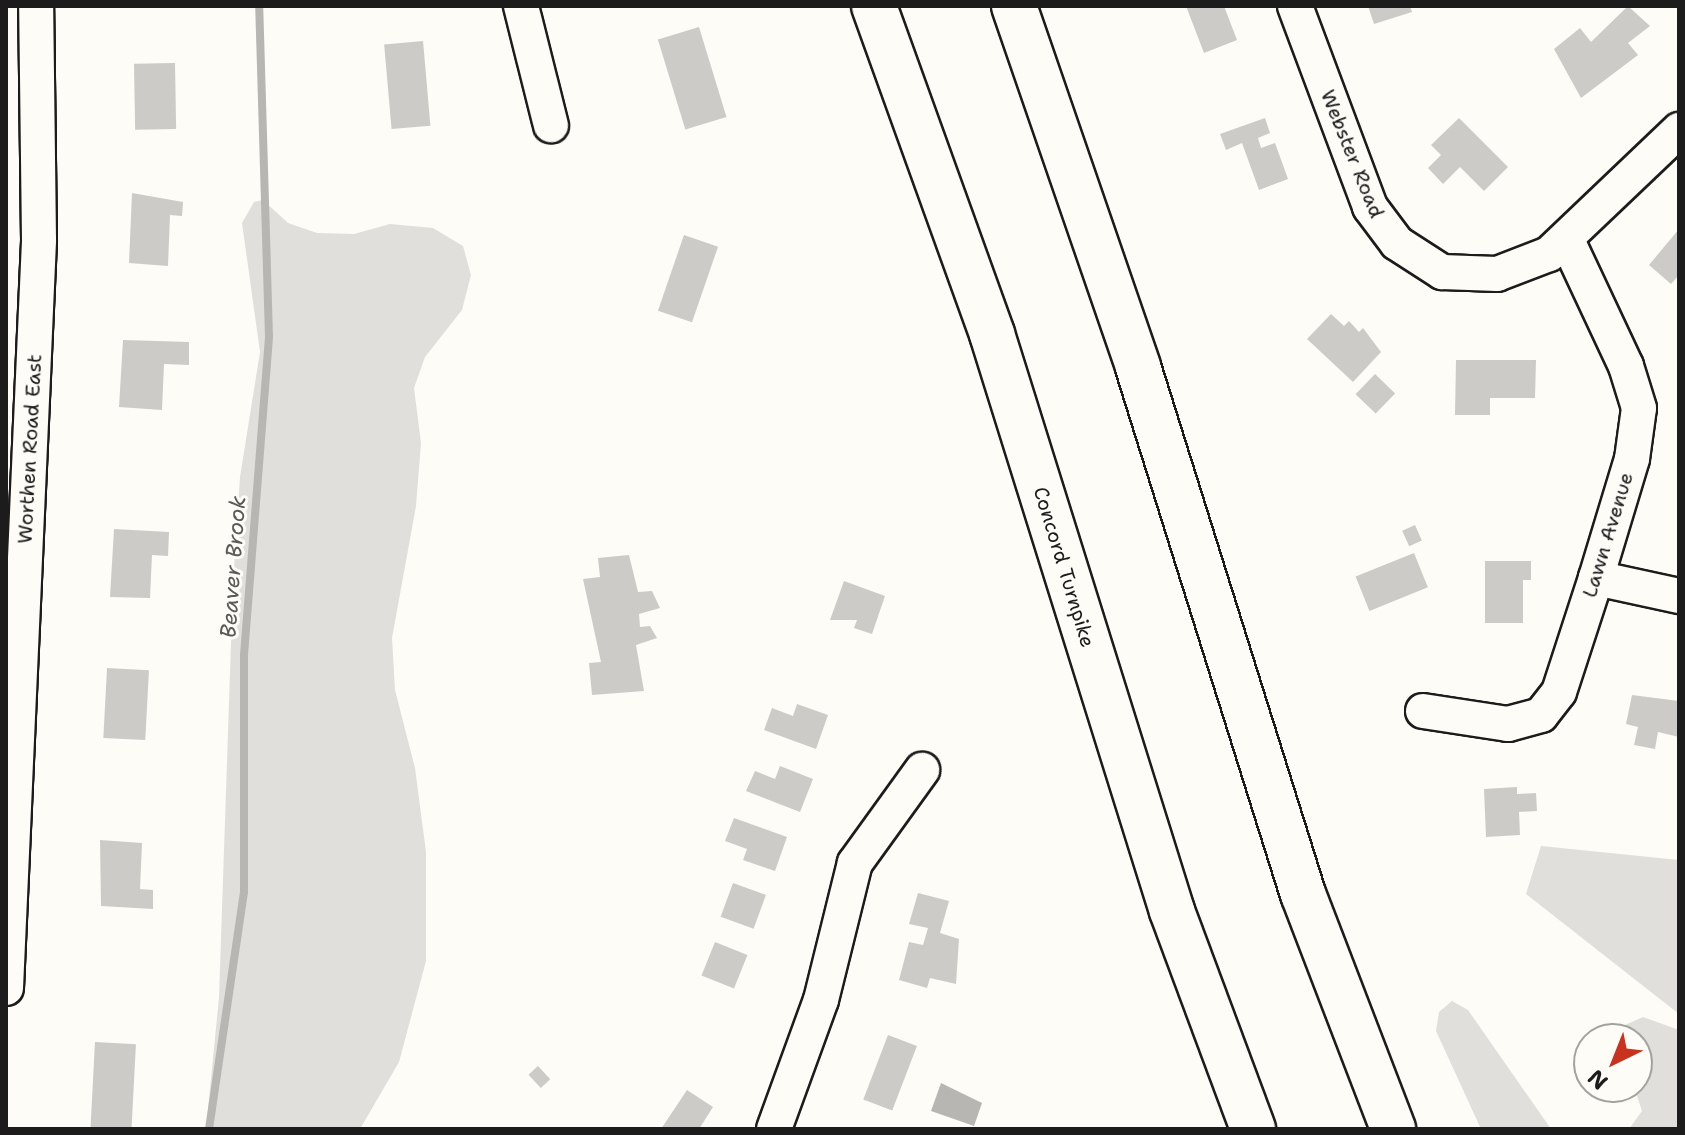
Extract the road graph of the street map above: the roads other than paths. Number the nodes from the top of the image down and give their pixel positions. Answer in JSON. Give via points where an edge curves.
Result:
{"nodes":[{"id":1,"x":36,"y":6,"type":"edge"},
{"id":2,"x":521,"y":6,"type":"edge"},
{"id":3,"x":860,"y":6,"type":"edge"},
{"id":4,"x":874,"y":6,"type":"edge"},
{"id":5,"x":1014,"y":6,"type":"edge"},
{"id":6,"x":1295,"y":6,"type":"edge"},
{"id":7,"x":896,"y":65,"type":"junction"},
{"id":8,"x":551,"y":125,"type":"dead end"},
{"id":9,"x":1679,"y":130,"type":"edge"},
{"id":10,"x":1567,"y":240,"type":"junction"},
{"id":11,"x":1596,"y":578,"type":"junction"},
{"id":12,"x":1679,"y":596,"type":"edge"},
{"id":13,"x":1423,"y":711,"type":"dead end"},
{"id":14,"x":922,"y":770,"type":"dead end"},
{"id":15,"x":8,"y":918,"type":"edge"},
{"id":16,"x":6,"y":988,"type":"edge"},
{"id":17,"x":774,"y":1129,"type":"edge"},
{"id":18,"x":1253,"y":1129,"type":"edge"},
{"id":19,"x":1393,"y":1129,"type":"edge"}],
"edges":[{"from":1,"to":15,"type":"street","name":"Worthen Road East","via":[[39,240]]},
{"from":2,"to":8,"type":"street"},
{"from":3,"to":7,"type":"highway"},
{"from":4,"to":7,"type":"highway","name":"Concord Turnpike"},
{"from":5,"to":19,"type":"highway","via":[[1138,367],[1303,894]]},
{"from":6,"to":10,"type":"street","name":"Webster Road","via":[[1366,198],[1406,251],[1442,272],[1487,276],[1528,265]]},
{"from":7,"to":18,"type":"highway","name":"Concord Turnpike","via":[[992,334],[1172,911]]},
{"from":9,"to":10,"type":"street","name":"Webster Road"},
{"from":10,"to":11,"type":"street","name":"Lawn Avenue","via":[[1626,366],[1639,408],[1632,459]]},
{"from":11,"to":12,"type":"street"},
{"from":11,"to":13,"type":"street","name":"Lawn Avenue","via":[[1559,692],[1541,715],[1508,724]]},
{"from":14,"to":17,"type":"street","via":[[855,863]]},
{"from":15,"to":16,"type":"street","name":"Worthen Road East"}]}
